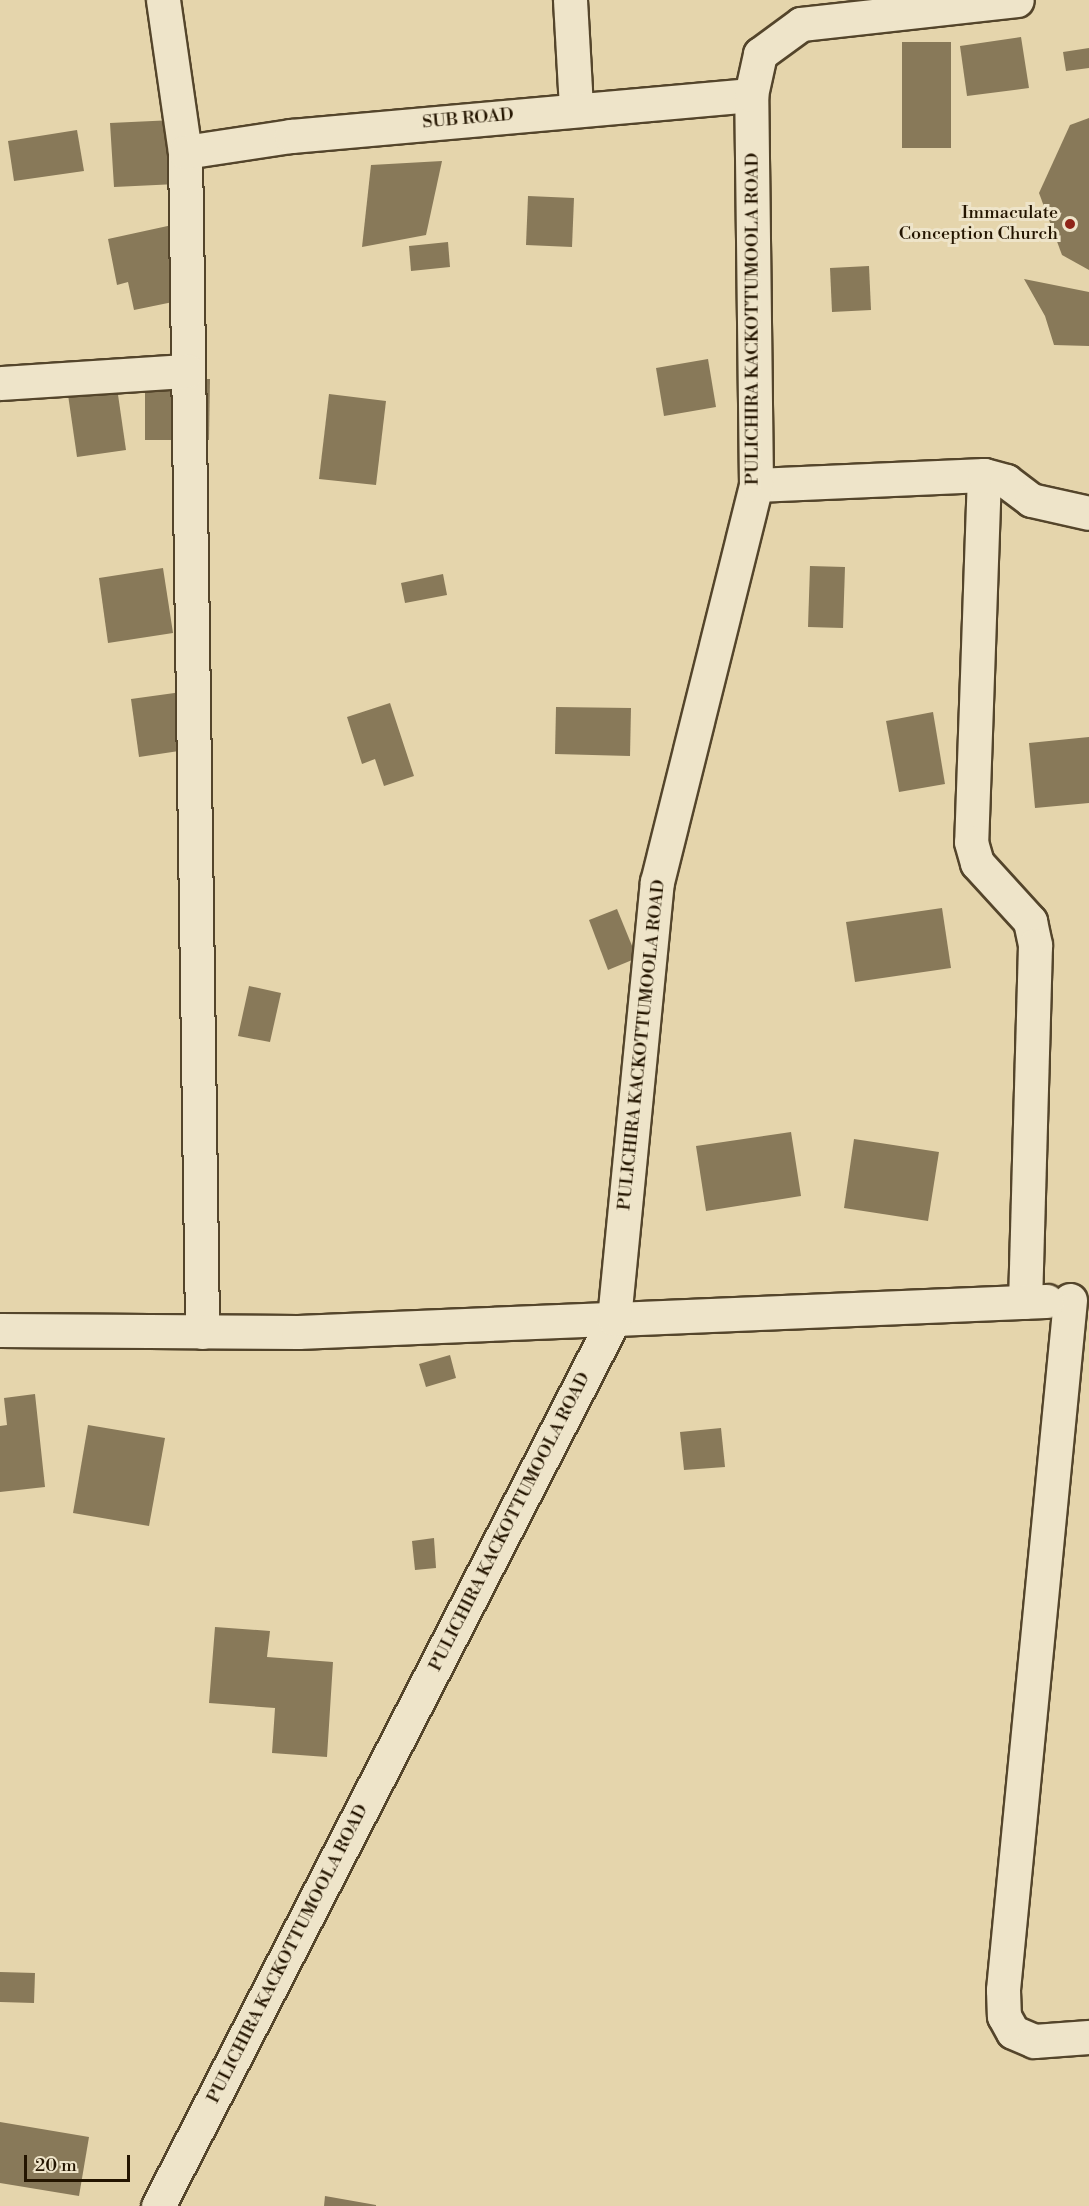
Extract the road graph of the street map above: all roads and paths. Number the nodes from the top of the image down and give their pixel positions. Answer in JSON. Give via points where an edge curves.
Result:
{"nodes":[{"id":1,"x":163,"y":0,"type":"edge"},
{"id":2,"x":570,"y":0,"type":"edge"},
{"id":3,"x":1017,"y":0,"type":"edge"},
{"id":4,"x":751,"y":95,"type":"junction"},
{"id":5,"x":576,"y":109,"type":"junction"},
{"id":6,"x":185,"y":152,"type":"junction"},
{"id":7,"x":188,"y":371,"type":"junction"},
{"id":8,"x":0,"y":383,"type":"edge"},
{"id":9,"x":984,"y":475,"type":"junction"},
{"id":10,"x":756,"y":486,"type":"junction"},
{"id":11,"x":1089,"y":513,"type":"edge"},
{"id":12,"x":1080,"y":1300,"type":"edge"},
{"id":13,"x":1025,"y":1302,"type":"junction"},
{"id":14,"x":614,"y":1319,"type":"junction"},
{"id":15,"x":0,"y":1330,"type":"edge"},
{"id":16,"x":202,"y":1332,"type":"junction"},
{"id":17,"x":1089,"y":2037,"type":"edge"},
{"id":18,"x":158,"y":2206,"type":"edge"}],
"edges":[{"from":1,"to":6,"type":"street"},
{"from":2,"to":5,"type":"street"},
{"from":3,"to":4,"type":"street","name":"PULICHIRA KACKOTTUMOOLA ROAD","via":[[801,24],[760,54]]},
{"from":4,"to":5,"type":"street","name":"SUB ROAD"},
{"from":4,"to":10,"type":"street","name":"PULICHIRA KACKOTTUMOOLA ROAD"},
{"from":5,"to":6,"type":"street","name":"SUB ROAD","via":[[291,136]]},
{"from":6,"to":7,"type":"street"},
{"from":7,"to":8,"type":"street"},
{"from":7,"to":16,"type":"street"},
{"from":9,"to":10,"type":"street"},
{"from":9,"to":11,"type":"street","via":[[1006,481],[1031,500]]},
{"from":9,"to":13,"type":"street","via":[[971,842],[977,863],[1030,921],[1035,945]]},
{"from":10,"to":14,"type":"street","name":"PULICHIRA KACKOTTUMOOLA ROAD","via":[[657,882]]},
{"from":12,"to":13,"type":"street"},
{"from":12,"to":17,"type":"street","via":[[1003,1990],[1004,2016],[1013,2032],[1034,2041]]},
{"from":13,"to":14,"type":"street"},
{"from":14,"to":16,"type":"street","via":[[298,1332]]},
{"from":14,"to":18,"type":"street","name":"PULICHIRA KACKOTTUMOOLA ROAD"},
{"from":15,"to":16,"type":"street"}]}
